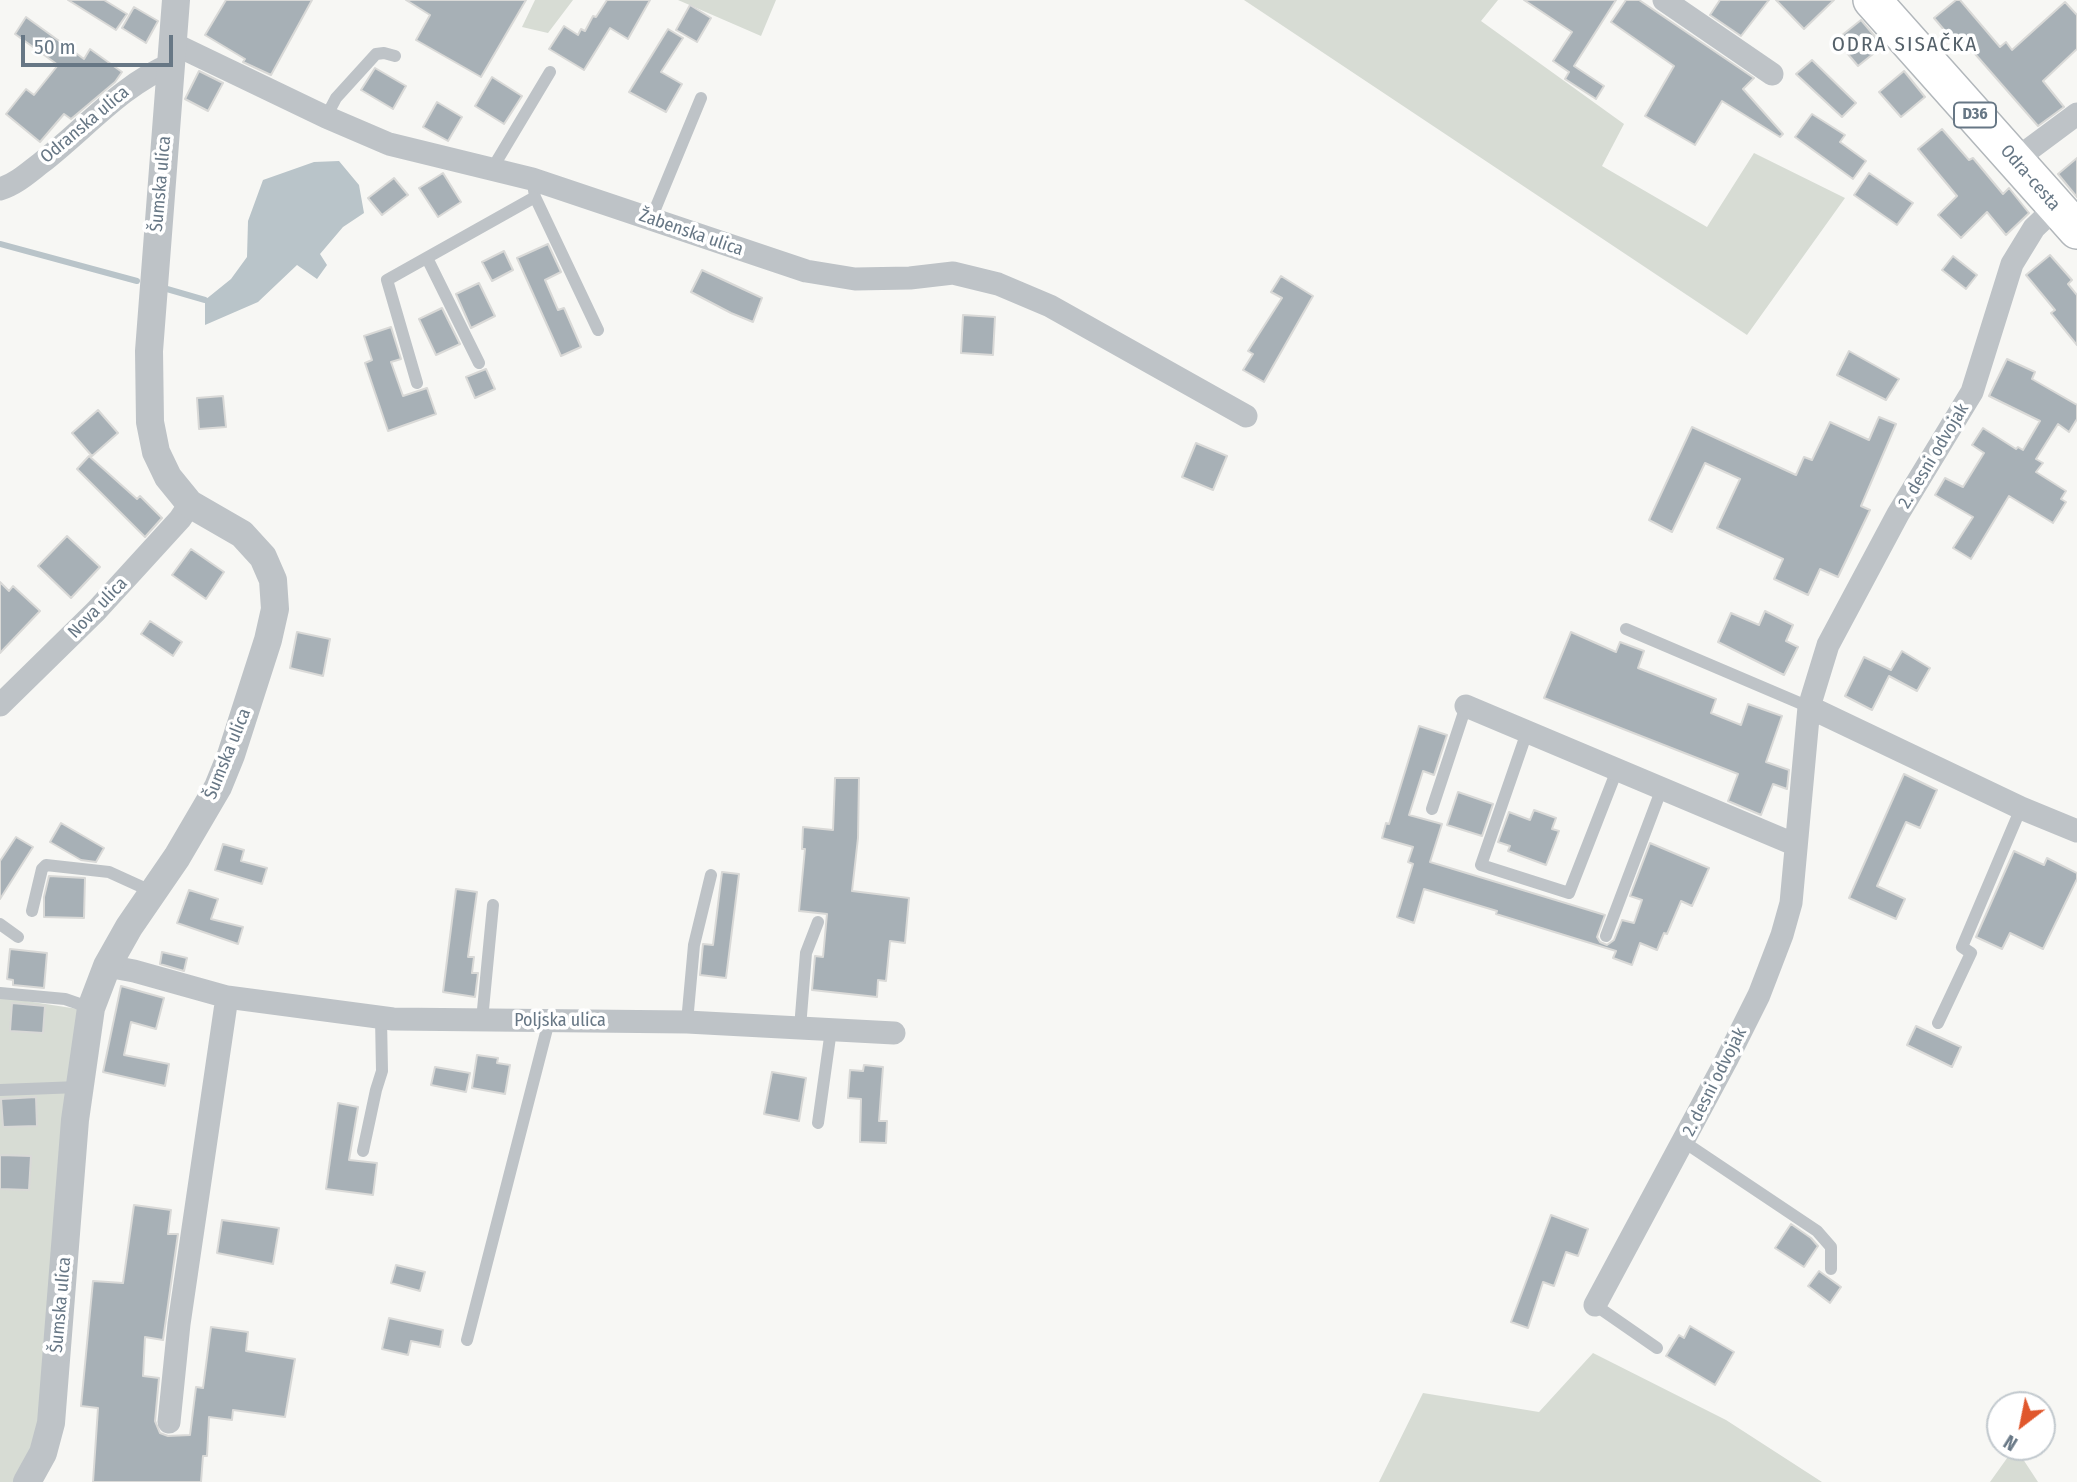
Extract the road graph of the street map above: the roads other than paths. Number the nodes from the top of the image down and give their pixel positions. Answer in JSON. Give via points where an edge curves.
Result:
{"nodes":[{"id":1,"x":176,"y":0,"type":"edge"},
{"id":2,"x":1664,"y":0,"type":"edge"},
{"id":3,"x":1872,"y":0,"type":"edge"},
{"id":4,"x":173,"y":54,"type":"junction"},
{"id":5,"x":395,"y":57,"type":"dead end"},
{"id":6,"x":550,"y":72,"type":"dead end"},
{"id":7,"x":1772,"y":74,"type":"dead end"},
{"id":8,"x":701,"y":98,"type":"dead end"},
{"id":9,"x":2077,"y":114,"type":"edge"},
{"id":10,"x":326,"y":117,"type":"junction"},
{"id":11,"x":2015,"y":160,"type":"junction"},
{"id":12,"x":492,"y":169,"type":"junction"},
{"id":13,"x":534,"y":188,"type":"junction"},
{"id":14,"x":0,"y":189,"type":"edge"},
{"id":15,"x":651,"y":219,"type":"junction"},
{"id":16,"x":2067,"y":219,"type":"edge"},
{"id":17,"x":427,"y":258,"type":"junction"},
{"id":18,"x":598,"y":330,"type":"dead end"},
{"id":19,"x":479,"y":363,"type":"dead end"},
{"id":20,"x":417,"y":383,"type":"dead end"},
{"id":21,"x":1246,"y":416,"type":"dead end"},
{"id":22,"x":190,"y":504,"type":"junction"},
{"id":23,"x":1626,"y":629,"type":"dead end"},
{"id":24,"x":0,"y":705,"type":"edge"},
{"id":25,"x":1466,"y":706,"type":"joint"},
{"id":26,"x":1809,"y":707,"type":"junction"},
{"id":27,"x":1527,"y":732,"type":"junction"},
{"id":28,"x":1617,"y":770,"type":"junction"},
{"id":29,"x":1662,"y":788,"type":"junction"},
{"id":30,"x":2021,"y":808,"type":"junction"},
{"id":31,"x":1432,"y":809,"type":"dead end"},
{"id":32,"x":2077,"y":831,"type":"edge"},
{"id":33,"x":1796,"y":845,"type":"junction"},
{"id":34,"x":711,"y":875,"type":"dead end"},
{"id":35,"x":153,"y":892,"type":"junction"},
{"id":36,"x":493,"y":905,"type":"dead end"},
{"id":37,"x":32,"y":911,"type":"dead end"},
{"id":38,"x":818,"y":922,"type":"dead end"},
{"id":39,"x":0,"y":924,"type":"edge"},
{"id":40,"x":1606,"y":936,"type":"dead end"},
{"id":41,"x":18,"y":937,"type":"dead end"},
{"id":42,"x":107,"y":966,"type":"junction"},
{"id":43,"x":0,"y":993,"type":"edge"},
{"id":44,"x":227,"y":997,"type":"junction"},
{"id":45,"x":91,"y":1008,"type":"junction"},
{"id":46,"x":382,"y":1017,"type":"junction"},
{"id":47,"x":482,"y":1020,"type":"junction"},
{"id":48,"x":549,"y":1021,"type":"junction"},
{"id":49,"x":687,"y":1022,"type":"junction"},
{"id":50,"x":1938,"y":1023,"type":"dead end"},
{"id":51,"x":800,"y":1028,"type":"junction"},
{"id":52,"x":831,"y":1030,"type":"junction"},
{"id":53,"x":894,"y":1033,"type":"dead end"},
{"id":54,"x":79,"y":1087,"type":"junction"},
{"id":55,"x":0,"y":1090,"type":"edge"},
{"id":56,"x":818,"y":1123,"type":"dead end"},
{"id":57,"x":1684,"y":1142,"type":"junction"},
{"id":58,"x":362,"y":1151,"type":"dead end"},
{"id":59,"x":1831,"y":1269,"type":"dead end"},
{"id":60,"x":1595,"y":1306,"type":"joint"},
{"id":61,"x":467,"y":1340,"type":"dead end"},
{"id":62,"x":1657,"y":1348,"type":"dead end"},
{"id":63,"x":169,"y":1422,"type":"dead end"},
{"id":64,"x":27,"y":1482,"type":"edge"}],
"edges":[{"from":1,"to":4,"type":"street"},
{"from":2,"to":7,"type":"street"},
{"from":3,"to":11,"type":"main road","name":"Odra-cesta","number":"D36"},
{"from":4,"to":10,"type":"street","name":"Žabenska ulica"},
{"from":4,"to":14,"type":"street","name":"Odranska ulica","via":[[61,147],[12,185]]},
{"from":4,"to":22,"type":"street","name":"Šumska ulica","via":[[149,351],[150,422],[156,452],[168,477]]},
{"from":5,"to":10,"type":"lane","via":[[376,54],[336,98]]},
{"from":6,"to":12,"type":"lane"},
{"from":8,"to":15,"type":"lane"},
{"from":9,"to":11,"type":"street"},
{"from":10,"to":12,"type":"street","name":"Žabenska ulica","via":[[389,144]]},
{"from":11,"to":16,"type":"main road","name":"Odra-cesta","number":"D36"},
{"from":12,"to":13,"type":"street","name":"Žabenska ulica"},
{"from":13,"to":15,"type":"street","name":"Žabenska ulica"},
{"from":13,"to":17,"type":"lane"},
{"from":13,"to":18,"type":"lane"},
{"from":15,"to":21,"type":"street","name":"Žabenska ulica","via":[[806,271],[855,279],[953,273],[998,284],[1051,306]]},
{"from":16,"to":26,"type":"street","name":"2. desni odvojak","via":[[2034,228],[2012,264],[1972,392],[1850,600],[1828,645]]},
{"from":17,"to":19,"type":"lane"},
{"from":17,"to":20,"type":"lane","via":[[387,280]]},
{"from":22,"to":24,"type":"street","name":"Nova ulica","via":[[96,611]]},
{"from":22,"to":35,"type":"street","name":"Šumska ulica","via":[[255,546],[273,580],[275,609],[218,787]]},
{"from":23,"to":26,"type":"lane"},
{"from":25,"to":27,"type":"street"},
{"from":25,"to":31,"type":"lane"},
{"from":26,"to":30,"type":"street"},
{"from":26,"to":33,"type":"street","name":"2. desni odvojak"},
{"from":27,"to":28,"type":"street"},
{"from":27,"to":28,"type":"lane","via":[[1481,865],[1569,893]]},
{"from":28,"to":29,"type":"street"},
{"from":29,"to":33,"type":"street"},
{"from":29,"to":40,"type":"lane"},
{"from":30,"to":32,"type":"street"},
{"from":30,"to":50,"type":"lane","via":[[1962,947],[1971,953]]},
{"from":33,"to":57,"type":"street","name":"2. desni odvojak","via":[[1791,903],[1782,935],[1759,995]]},
{"from":34,"to":49,"type":"lane","via":[[694,945]]},
{"from":35,"to":37,"type":"lane","via":[[109,872],[46,865]]},
{"from":35,"to":42,"type":"street","name":"Šumska ulica"},
{"from":36,"to":47,"type":"lane"},
{"from":38,"to":51,"type":"lane","via":[[806,953]]},
{"from":39,"to":41,"type":"lane"},
{"from":42,"to":44,"type":"street","name":"Poljska ulica"},
{"from":42,"to":45,"type":"street","name":"Šumska ulica"},
{"from":43,"to":45,"type":"lane","via":[[65,999]]},
{"from":44,"to":46,"type":"street","name":"Poljska ulica"},
{"from":44,"to":63,"type":"street"},
{"from":45,"to":54,"type":"street","name":"Šumska ulica"},
{"from":46,"to":47,"type":"street","name":"Poljska ulica"},
{"from":46,"to":58,"type":"lane","via":[[382,1072]]},
{"from":47,"to":48,"type":"street","name":"Poljska ulica"},
{"from":48,"to":49,"type":"street","name":"Poljska ulica"},
{"from":48,"to":61,"type":"lane"},
{"from":49,"to":51,"type":"street","name":"Poljska ulica"},
{"from":51,"to":52,"type":"street","name":"Poljska ulica"},
{"from":52,"to":53,"type":"street","name":"Poljska ulica"},
{"from":52,"to":56,"type":"lane"},
{"from":54,"to":55,"type":"lane"},
{"from":54,"to":64,"type":"street","name":"Šumska ulica","via":[[51,1423],[43,1453]]},
{"from":57,"to":59,"type":"lane","via":[[1817,1231],[1831,1247]]},
{"from":57,"to":60,"type":"street","name":"2. desni odvojak"},
{"from":60,"to":62,"type":"lane"}]}
